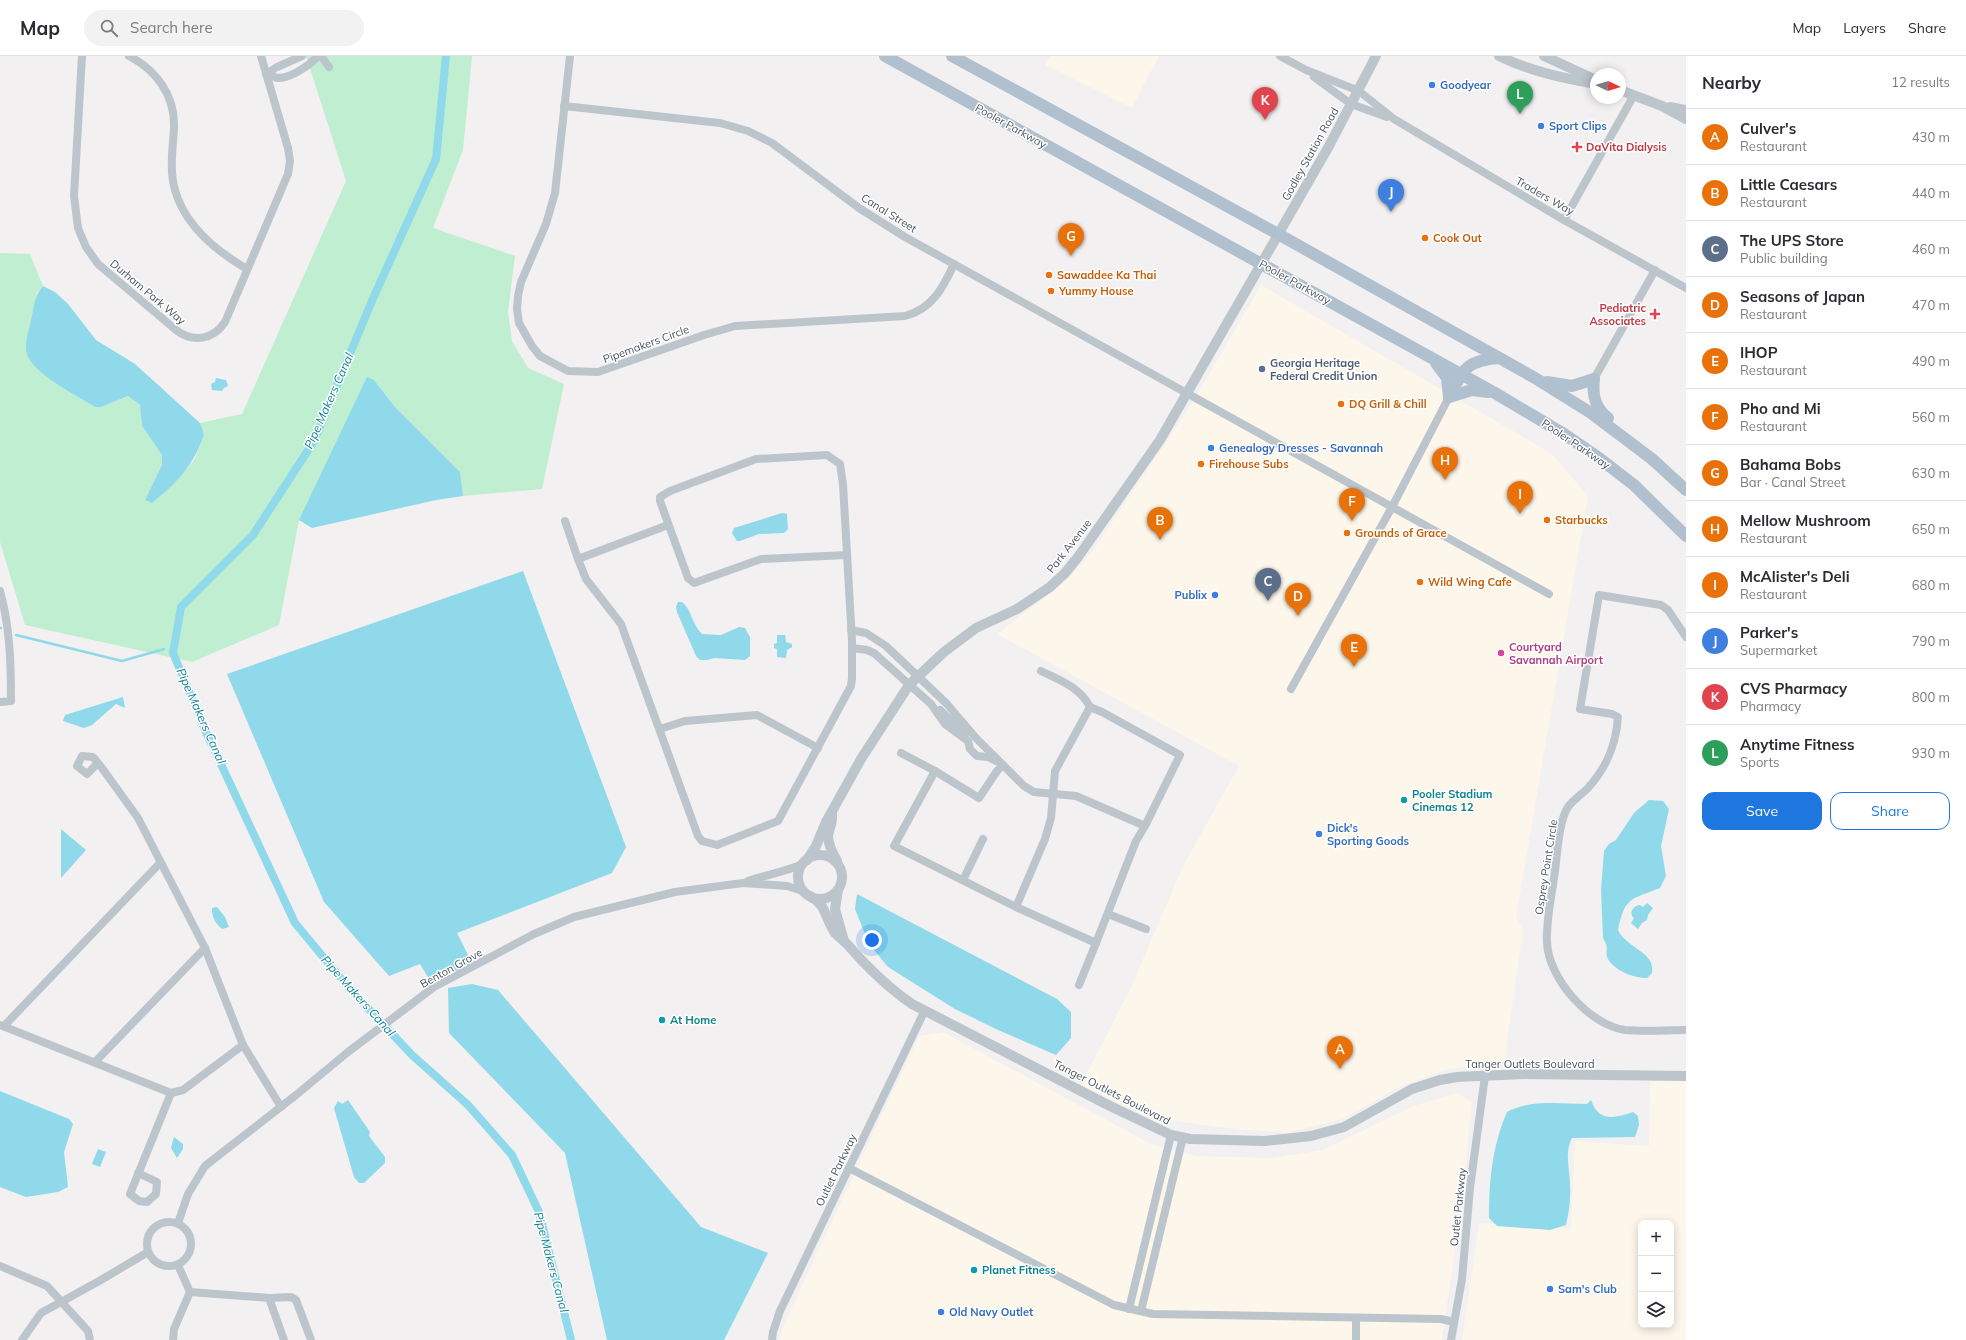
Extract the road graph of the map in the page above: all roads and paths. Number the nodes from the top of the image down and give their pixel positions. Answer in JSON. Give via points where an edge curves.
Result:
{"nodes":[{"id":1,"x":82,"y":56,"type":"edge"},
{"id":2,"x":129,"y":56,"type":"edge"},
{"id":3,"x":261,"y":56,"type":"edge"},
{"id":4,"x":320,"y":56,"type":"edge"},
{"id":5,"x":570,"y":56,"type":"edge"},
{"id":6,"x":885,"y":56,"type":"edge"},
{"id":7,"x":952,"y":56,"type":"edge"},
{"id":8,"x":1280,"y":56,"type":"edge"},
{"id":9,"x":1376,"y":56,"type":"edge"},
{"id":10,"x":1499,"y":56,"type":"edge"},
{"id":11,"x":1544,"y":56,"type":"edge"},
{"id":12,"x":299,"y":58,"type":"edge"},
{"id":13,"x":329,"y":67,"type":"dead end"},
{"id":14,"x":301,"y":70,"type":"junction"},
{"id":15,"x":1306,"y":70,"type":"junction"},
{"id":16,"x":266,"y":74,"type":"junction"},
{"id":17,"x":1590,"y":77,"type":"edge"},
{"id":18,"x":1590,"y":83,"type":"edge"},
{"id":19,"x":1359,"y":91,"type":"junction"},
{"id":20,"x":1626,"y":92,"type":"edge"},
{"id":21,"x":1634,"y":95,"type":"junction"},
{"id":22,"x":1351,"y":104,"type":"junction"},
{"id":23,"x":564,"y":106,"type":"junction"},
{"id":24,"x":1662,"y":106,"type":"junction"},
{"id":25,"x":1686,"y":110,"type":"edge"},
{"id":26,"x":1394,"y":119,"type":"junction"},
{"id":27,"x":1686,"y":120,"type":"edge"},
{"id":28,"x":1564,"y":220,"type":"junction"},
{"id":29,"x":1278,"y":234,"type":"junction"},
{"id":30,"x":1261,"y":263,"type":"junction"},
{"id":31,"x":954,"y":264,"type":"junction"},
{"id":32,"x":247,"y":269,"type":"junction"},
{"id":33,"x":1655,"y":270,"type":"junction"},
{"id":34,"x":1686,"y":288,"type":"edge"},
{"id":35,"x":1431,"y":358,"type":"junction"},
{"id":36,"x":1499,"y":358,"type":"junction"},
{"id":37,"x":1461,"y":374,"type":"junction"},
{"id":38,"x":1535,"y":378,"type":"junction"},
{"id":39,"x":1594,"y":379,"type":"junction"},
{"id":40,"x":1187,"y":394,"type":"junction"},
{"id":41,"x":1498,"y":394,"type":"junction"},
{"id":42,"x":1449,"y":397,"type":"junction"},
{"id":43,"x":1645,"y":453,"type":"junction"},
{"id":44,"x":1686,"y":490,"type":"edge"},
{"id":45,"x":1392,"y":507,"type":"junction"},
{"id":46,"x":565,"y":521,"type":"dead end"},
{"id":47,"x":668,"y":525,"type":"junction"},
{"id":48,"x":1686,"y":536,"type":"edge"},
{"id":49,"x":847,"y":555,"type":"junction"},
{"id":50,"x":578,"y":559,"type":"junction"},
{"id":51,"x":0,"y":591,"type":"edge"},
{"id":52,"x":1549,"y":594,"type":"dead end"},
{"id":53,"x":851,"y":630,"type":"junction"},
{"id":54,"x":1686,"y":637,"type":"edge"},
{"id":55,"x":852,"y":648,"type":"junction"},
{"id":56,"x":1041,"y":670,"type":"dead end"},
{"id":57,"x":918,"y":676,"type":"junction"},
{"id":58,"x":909,"y":685,"type":"junction"},
{"id":59,"x":1291,"y":689,"type":"dead end"},
{"id":60,"x":0,"y":702,"type":"edge"},
{"id":61,"x":1090,"y":707,"type":"junction"},
{"id":62,"x":660,"y":729,"type":"junction"},
{"id":63,"x":818,"y":748,"type":"junction"},
{"id":64,"x":901,"y":753,"type":"dead end"},
{"id":65,"x":98,"y":763,"type":"dead end"},
{"id":66,"x":1002,"y":763,"type":"junction"},
{"id":67,"x":934,"y":771,"type":"junction"},
{"id":68,"x":1054,"y":794,"type":"junction"},
{"id":69,"x":832,"y":814,"type":"junction"},
{"id":70,"x":1145,"y":826,"type":"junction"},
{"id":71,"x":983,"y":839,"type":"dead end"},
{"id":72,"x":805,"y":862,"type":"junction"},
{"id":73,"x":160,"y":863,"type":"junction"},
{"id":74,"x":838,"y":863,"type":"junction"},
{"id":75,"x":963,"y":880,"type":"junction"},
{"id":76,"x":743,"y":883,"type":"junction"},
{"id":77,"x":838,"y":890,"type":"junction"},
{"id":78,"x":806,"y":894,"type":"junction"},
{"id":79,"x":1016,"y":907,"type":"junction"},
{"id":80,"x":1108,"y":914,"type":"junction"},
{"id":81,"x":1146,"y":929,"type":"dead end"},
{"id":82,"x":844,"y":940,"type":"junction"},
{"id":83,"x":1096,"y":943,"type":"junction"},
{"id":84,"x":205,"y":948,"type":"junction"},
{"id":85,"x":1079,"y":985,"type":"dead end"},
{"id":86,"x":925,"y":1010,"type":"junction"},
{"id":87,"x":2,"y":1026,"type":"edge"},
{"id":88,"x":1686,"y":1030,"type":"edge"},
{"id":89,"x":243,"y":1045,"type":"junction"},
{"id":90,"x":95,"y":1062,"type":"junction"},
{"id":91,"x":1485,"y":1076,"type":"junction"},
{"id":92,"x":1686,"y":1076,"type":"edge"},
{"id":93,"x":171,"y":1093,"type":"junction"},
{"id":94,"x":281,"y":1107,"type":"junction"},
{"id":95,"x":1171,"y":1135,"type":"junction"},
{"id":96,"x":1183,"y":1137,"type":"junction"},
{"id":97,"x":850,"y":1168,"type":"junction"},
{"id":98,"x":138,"y":1173,"type":"dead end"},
{"id":99,"x":178,"y":1223,"type":"junction"},
{"id":100,"x":148,"y":1252,"type":"junction"},
{"id":101,"x":178,"y":1265,"type":"junction"},
{"id":102,"x":0,"y":1266,"type":"edge"},
{"id":103,"x":190,"y":1292,"type":"junction"},
{"id":104,"x":269,"y":1298,"type":"junction"},
{"id":105,"x":62,"y":1302,"type":"junction"},
{"id":106,"x":1129,"y":1309,"type":"junction"},
{"id":107,"x":1141,"y":1311,"type":"junction"},
{"id":108,"x":1356,"y":1318,"type":"junction"},
{"id":109,"x":1454,"y":1322,"type":"junction"},
{"id":110,"x":22,"y":1340,"type":"edge"},
{"id":111,"x":90,"y":1340,"type":"edge"},
{"id":112,"x":173,"y":1340,"type":"edge"},
{"id":113,"x":284,"y":1340,"type":"edge"},
{"id":114,"x":311,"y":1340,"type":"edge"},
{"id":115,"x":772,"y":1340,"type":"edge"},
{"id":116,"x":1356,"y":1340,"type":"edge"},
{"id":117,"x":1451,"y":1340,"type":"edge"}],
"edges":[{"from":1,"to":32,"type":"street","name":"Durham Park Way","via":[[74,204],[80,234],[94,260],[176,330],[193,338],[211,335],[222,326]]},
{"from":2,"to":32,"type":"street","via":[[151,71],[170,100],[174,121],[171,173],[174,189],[183,210],[192,225],[206,239],[226,257]]},
{"from":3,"to":16,"type":"street","name":"Durham Park Way"},
{"from":4,"to":13,"type":"street"},
{"from":4,"to":14,"type":"street"},
{"from":5,"to":23,"type":"street","name":"Pipemakers Circle"},
{"from":6,"to":30,"type":"main road","name":"Pooler Parkway"},
{"from":7,"to":29,"type":"main road"},
{"from":8,"to":15,"type":"street"},
{"from":9,"to":19,"type":"street","name":"Godley Station Road"},
{"from":10,"to":18,"type":"street","via":[[1551,76]]},
{"from":11,"to":17,"type":"street"},
{"from":12,"to":14,"type":"street"},
{"from":12,"to":16,"type":"street","via":[[277,66]]},
{"from":14,"to":16,"type":"street","via":[[278,78]]},
{"from":15,"to":19,"type":"street","name":"Traders Way"},
{"from":15,"to":22,"type":"street","name":"Traders Way"},
{"from":16,"to":32,"type":"street","name":"Durham Park Way","via":[[288,148],[290,167],[283,189]]},
{"from":19,"to":22,"type":"street","name":"Godley Station Road"},
{"from":19,"to":26,"type":"street","name":"Traders Way"},
{"from":20,"to":21,"type":"street"},
{"from":21,"to":24,"type":"street"},
{"from":21,"to":28,"type":"street"},
{"from":22,"to":26,"type":"street","name":"Traders Way"},
{"from":22,"to":29,"type":"street","name":"Godley Station Road"},
{"from":23,"to":31,"type":"street","name":"Canal Street","via":[[720,123],[748,130],[772,143],[859,208]]},
{"from":23,"to":31,"type":"street","name":"Pipemakers Circle","via":[[555,193],[551,210],[521,282],[517,309],[519,323],[532,346],[550,362],[568,371],[587,373],[608,370],[735,326],[876,318],[914,313],[936,297]]},
{"from":24,"to":25,"type":"street"},
{"from":24,"to":27,"type":"street"},
{"from":26,"to":28,"type":"street","name":"Traders Way"},
{"from":28,"to":33,"type":"street","name":"Traders Way"},
{"from":29,"to":30,"type":"street","name":"Godley Station Road"},
{"from":29,"to":36,"type":"main road"},
{"from":30,"to":35,"type":"main road","name":"Pooler Parkway"},
{"from":30,"to":40,"type":"street","name":"Park Avenue"},
{"from":31,"to":40,"type":"street","name":"Canal Street"},
{"from":33,"to":34,"type":"street","name":"Traders Way"},
{"from":33,"to":39,"type":"street"},
{"from":35,"to":37,"type":"main road","name":"Pooler Parkway"},
{"from":35,"to":42,"type":"main road","via":[[1442,368],[1447,378]]},
{"from":36,"to":37,"type":"main road","via":[[1472,363]]},
{"from":36,"to":38,"type":"main road"},
{"from":37,"to":41,"type":"main road","name":"Pooler Parkway"},
{"from":37,"to":42,"type":"main road"},
{"from":38,"to":39,"type":"main road","via":[[1572,386]]},
{"from":38,"to":43,"type":"main road","via":[[1591,413]]},
{"from":39,"to":43,"type":"main road","via":[[1593,394],[1603,415],[1633,437]]},
{"from":40,"to":45,"type":"street","name":"Canal Street"},
{"from":40,"to":57,"type":"street","name":"Park Avenue","via":[[1160,440],[1065,573],[1050,587],[1017,609],[976,628]]},
{"from":41,"to":42,"type":"main road","via":[[1472,390]]},
{"from":41,"to":48,"type":"main road","name":"Pooler Parkway","via":[[1599,458],[1634,485]]},
{"from":42,"to":45,"type":"street"},
{"from":43,"to":44,"type":"main road"},
{"from":45,"to":52,"type":"street","name":"Canal Street"},
{"from":45,"to":59,"type":"street"},
{"from":46,"to":50,"type":"street"},
{"from":47,"to":49,"type":"street","via":[[688,578],[694,583],[761,559]]},
{"from":47,"to":49,"type":"street","via":[[660,497],[670,490],[756,459],[827,455],[840,464],[842,470]]},
{"from":47,"to":50,"type":"street"},
{"from":49,"to":53,"type":"street"},
{"from":50,"to":62,"type":"street","via":[[586,579],[621,624]]},
{"from":51,"to":60,"type":"street","via":[[8,625],[11,700]]},
{"from":53,"to":55,"type":"street"},
{"from":53,"to":57,"type":"street","via":[[876,638]]},
{"from":54,"to":88,"type":"street","name":"Osprey Point Circle","via":[[1668,610],[1661,605],[1599,595],[1580,709],[1612,714],[1618,717],[1617,725],[1610,757],[1601,773],[1568,808],[1562,825],[1547,943],[1564,986],[1573,999],[1600,1020],[1625,1030]]},
{"from":55,"to":58,"type":"street","via":[[874,653]]},
{"from":55,"to":63,"type":"street","via":[[851,686]]},
{"from":56,"to":61,"type":"street","via":[[1072,687],[1085,697]]},
{"from":57,"to":58,"type":"street","name":"Park Avenue"},
{"from":57,"to":66,"type":"street"},
{"from":58,"to":66,"type":"street","via":[[931,704],[945,724],[968,741],[970,749],[977,756],[988,757]]},
{"from":58,"to":69,"type":"street","name":"Park Avenue","via":[[861,759]]},
{"from":61,"to":68,"type":"street","via":[[1055,772]]},
{"from":61,"to":70,"type":"street","via":[[1180,755]]},
{"from":62,"to":63,"type":"street","via":[[685,721],[757,715]]},
{"from":62,"to":63,"type":"street","via":[[698,836],[702,841],[717,845],[778,821]]},
{"from":64,"to":67,"type":"street"},
{"from":65,"to":73,"type":"street","via":[[138,818]]},
{"from":66,"to":67,"type":"street","via":[[979,798]]},
{"from":66,"to":68,"type":"street","via":[[1024,786],[1034,792]]},
{"from":67,"to":75,"type":"street","via":[[894,846]]},
{"from":68,"to":70,"type":"street","via":[[1076,796]]},
{"from":68,"to":79,"type":"street","via":[[1045,839]]},
{"from":69,"to":72,"type":"street","name":"Park Avenue"},
{"from":69,"to":74,"type":"street","name":"Park Avenue","via":[[833,822],[828,836],[831,850]]},
{"from":70,"to":80,"type":"street","via":[[1136,841]]},
{"from":71,"to":75,"type":"street"},
{"from":72,"to":74,"type":"street","via":[[814,856],[823,855]]},
{"from":72,"to":76,"type":"street","name":"Benton Grove","via":[[780,874],[766,875]]},
{"from":72,"to":78,"type":"street","via":[[798,875],[799,883]]},
{"from":73,"to":84,"type":"street"},
{"from":73,"to":87,"type":"street"},
{"from":74,"to":77,"type":"street","via":[[842,879]]},
{"from":75,"to":79,"type":"street"},
{"from":76,"to":78,"type":"street","name":"Benton Grove","via":[[787,886]]},
{"from":76,"to":94,"type":"street","name":"Benton Grove","via":[[675,892],[574,917],[534,934],[434,988],[365,1038]]},
{"from":77,"to":78,"type":"street","via":[[826,898],[818,899]]},
{"from":77,"to":82,"type":"street","via":[[835,909]]},
{"from":78,"to":82,"type":"street","name":"Tanger Outlets Boulevard","via":[[818,901],[836,934]]},
{"from":79,"to":83,"type":"street"},
{"from":80,"to":81,"type":"street"},
{"from":80,"to":83,"type":"street"},
{"from":82,"to":86,"type":"street","name":"Tanger Outlets Boulevard","via":[[895,993]]},
{"from":83,"to":85,"type":"street"},
{"from":84,"to":89,"type":"street"},
{"from":84,"to":90,"type":"street"},
{"from":86,"to":95,"type":"street","name":"Tanger Outlets Boulevard"},
{"from":86,"to":97,"type":"street","name":"Outlet Parkway"},
{"from":87,"to":90,"type":"street"},
{"from":89,"to":93,"type":"street","via":[[183,1090]]},
{"from":89,"to":94,"type":"street"},
{"from":90,"to":93,"type":"street"},
{"from":91,"to":92,"type":"street","name":"Tanger Outlets Boulevard"},
{"from":91,"to":96,"type":"street","name":"Tanger Outlets Boulevard","via":[[1457,1077],[1427,1083],[1400,1095],[1344,1127],[1311,1136],[1265,1141],[1202,1140]]},
{"from":91,"to":109,"type":"street","name":"Outlet Parkway","via":[[1470,1188],[1462,1279]]},
{"from":93,"to":98,"type":"street"},
{"from":94,"to":99,"type":"street","name":"Benton Grove","via":[[205,1166],[188,1194]]},
{"from":95,"to":96,"type":"street","name":"Tanger Outlets Boulevard"},
{"from":95,"to":106,"type":"street"},
{"from":96,"to":107,"type":"street"},
{"from":97,"to":106,"type":"street","via":[[1114,1305]]},
{"from":97,"to":115,"type":"street","name":"Outlet Parkway","via":[[780,1311]]},
{"from":99,"to":100,"type":"street","via":[[164,1222],[151,1230],[148,1237]]},
{"from":99,"to":101,"type":"street","via":[[189,1233],[191,1248],[184,1261]]},
{"from":100,"to":101,"type":"street","via":[[157,1263],[164,1266]]},
{"from":100,"to":105,"type":"street"},
{"from":101,"to":103,"type":"street"},
{"from":102,"to":105,"type":"street","via":[[47,1286]]},
{"from":103,"to":104,"type":"street"},
{"from":103,"to":112,"type":"street","via":[[174,1329]]},
{"from":104,"to":113,"type":"street"},
{"from":104,"to":114,"type":"street","via":[[296,1300]]},
{"from":105,"to":110,"type":"street","via":[[41,1313]]},
{"from":105,"to":111,"type":"street","via":[[88,1331]]},
{"from":106,"to":107,"type":"street"},
{"from":107,"to":108,"type":"street","via":[[1153,1314]]},
{"from":108,"to":109,"type":"street","via":[[1441,1319]]},
{"from":108,"to":116,"type":"street"},
{"from":109,"to":117,"type":"street","name":"Outlet Parkway"}]}
